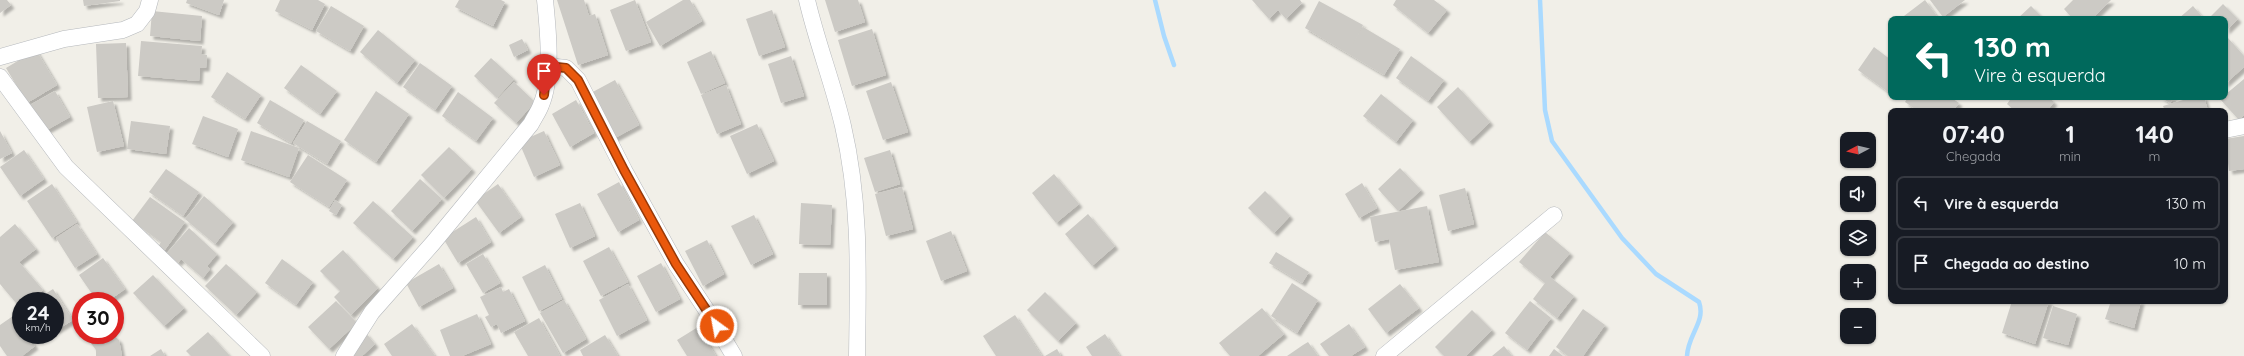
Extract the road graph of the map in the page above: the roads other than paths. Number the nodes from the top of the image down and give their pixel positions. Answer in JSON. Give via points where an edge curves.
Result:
{"nodes":[{"id":1,"x":150,"y":0,"type":"edge"},
{"id":2,"x":545,"y":0,"type":"edge"},
{"id":3,"x":807,"y":0,"type":"edge"},
{"id":4,"x":0,"y":57,"type":"edge"},
{"id":5,"x":547,"y":66,"type":"junction"},
{"id":6,"x":0,"y":76,"type":"edge"},
{"id":7,"x":2244,"y":126,"type":"edge"},
{"id":8,"x":2228,"y":129,"type":"edge"},
{"id":9,"x":1554,"y":215,"type":"dead end"},
{"id":10,"x":262,"y":356,"type":"edge"},
{"id":11,"x":344,"y":356,"type":"edge"},
{"id":12,"x":734,"y":356,"type":"edge"},
{"id":13,"x":857,"y":356,"type":"edge"},
{"id":14,"x":1384,"y":356,"type":"edge"}],
"edges":[{"from":1,"to":4,"type":"street","via":[[147,10],[137,24],[123,30],[64,39]]},
{"from":2,"to":5,"type":"street","via":[[549,46]]},
{"from":3,"to":13,"type":"street","via":[[843,127],[853,187],[859,255]]},
{"from":5,"to":11,"type":"street","via":[[542,104],[531,124],[372,312]]},
{"from":5,"to":12,"type":"street","via":[[566,68],[578,80],[672,257]]},
{"from":6,"to":10,"type":"street","via":[[66,168]]},
{"from":7,"to":8,"type":"street"},
{"from":9,"to":14,"type":"street"}]}
